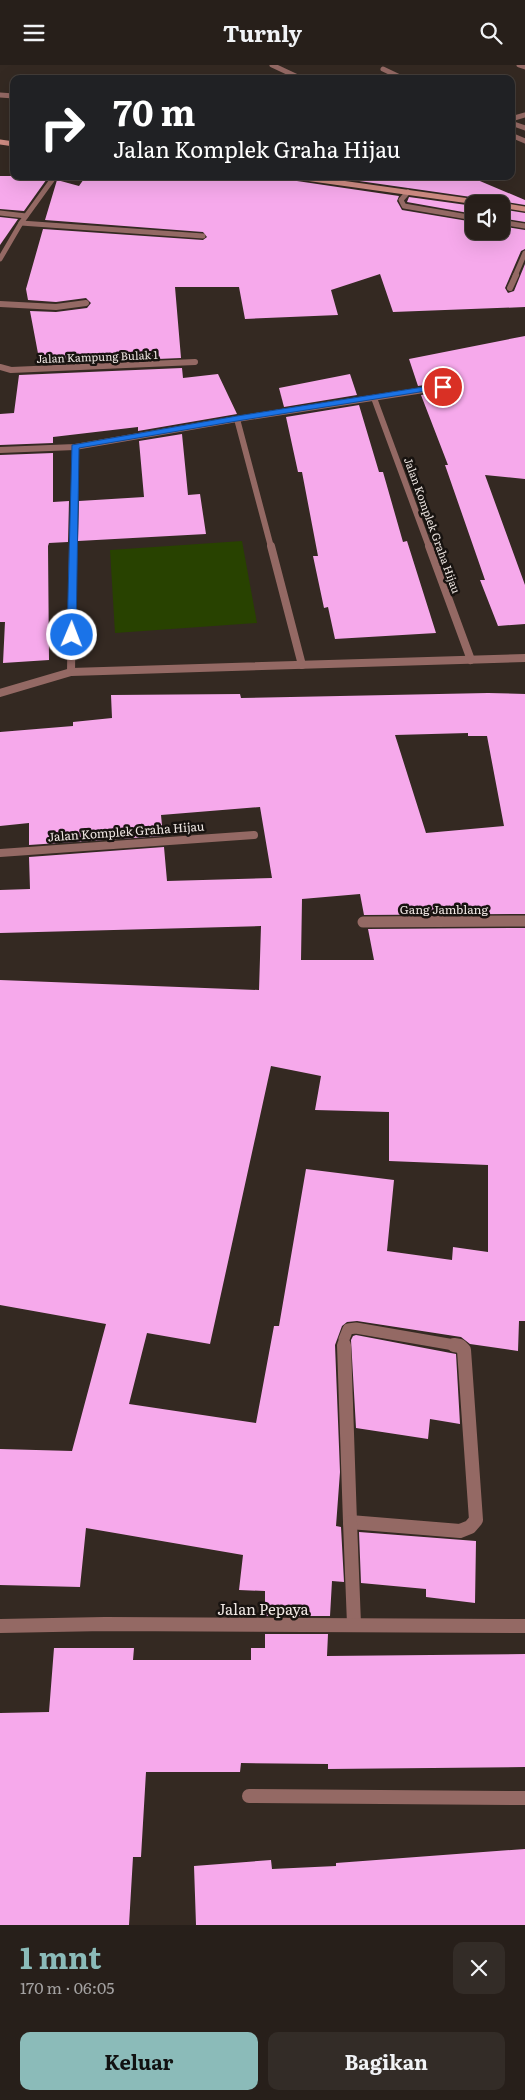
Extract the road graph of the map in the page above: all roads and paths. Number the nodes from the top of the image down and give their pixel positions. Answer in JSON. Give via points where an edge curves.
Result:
{"nodes":[{"id":1,"x":272,"y":65,"type":"edge"},
{"id":2,"x":519,"y":65,"type":"edge"},
{"id":3,"x":525,"y":67,"type":"edge"},
{"id":4,"x":383,"y":69,"type":"dead end"},
{"id":5,"x":293,"y":75,"type":"edge"},
{"id":6,"x":396,"y":75,"type":"edge"},
{"id":7,"x":52,"y":180,"type":"edge"},
{"id":8,"x":320,"y":180,"type":"edge"},
{"id":9,"x":408,"y":192,"type":"junction"},
{"id":10,"x":465,"y":200,"type":"edge"},
{"id":11,"x":510,"y":206,"type":"edge"},
{"id":12,"x":525,"y":209,"type":"edge"},
{"id":13,"x":0,"y":213,"type":"edge"},
{"id":14,"x":26,"y":216,"type":"junction"},
{"id":15,"x":465,"y":216,"type":"edge"},
{"id":16,"x":21,"y":223,"type":"junction"},
{"id":17,"x":510,"y":224,"type":"edge"},
{"id":18,"x":525,"y":226,"type":"edge"},
{"id":19,"x":204,"y":236,"type":"dead end"},
{"id":20,"x":525,"y":253,"type":"edge"},
{"id":21,"x":0,"y":259,"type":"edge"},
{"id":22,"x":510,"y":288,"type":"dead end"},
{"id":23,"x":86,"y":303,"type":"dead end"},
{"id":24,"x":0,"y":304,"type":"edge"},
{"id":25,"x":195,"y":362,"type":"dead end"},
{"id":26,"x":0,"y":367,"type":"edge"},
{"id":27,"x":443,"y":387,"type":"dead end"},
{"id":28,"x":374,"y":398,"type":"junction"},
{"id":29,"x":237,"y":419,"type":"junction"},
{"id":30,"x":75,"y":447,"type":"junction"},
{"id":31,"x":0,"y":450,"type":"edge"},
{"id":32,"x":525,"y":658,"type":"edge"},
{"id":33,"x":471,"y":660,"type":"junction"},
{"id":34,"x":302,"y":665,"type":"junction"},
{"id":35,"x":71,"y":672,"type":"junction"},
{"id":36,"x":0,"y":693,"type":"edge"},
{"id":37,"x":254,"y":835,"type":"dead end"},
{"id":38,"x":0,"y":853,"type":"edge"},
{"id":39,"x":525,"y":921,"type":"edge"},
{"id":40,"x":363,"y":922,"type":"dead end"},
{"id":41,"x":350,"y":1522,"type":"junction"},
{"id":42,"x":354,"y":1624,"type":"junction"},
{"id":43,"x":0,"y":1626,"type":"edge"},
{"id":44,"x":525,"y":1626,"type":"edge"},
{"id":45,"x":248,"y":1796,"type":"dead end"},
{"id":46,"x":525,"y":1798,"type":"edge"}],
"edges":[{"from":1,"to":5,"type":"street"},
{"from":2,"to":3,"type":"street"},
{"from":4,"to":6,"type":"street"},
{"from":7,"to":14,"type":"street"},
{"from":8,"to":9,"type":"street"},
{"from":9,"to":10,"type":"street"},
{"from":9,"to":15,"type":"street","via":[[401,199],[404,206]]},
{"from":11,"to":12,"type":"street"},
{"from":13,"to":14,"type":"street"},
{"from":14,"to":16,"type":"street"},
{"from":16,"to":19,"type":"street"},
{"from":16,"to":21,"type":"street"},
{"from":17,"to":18,"type":"street"},
{"from":20,"to":22,"type":"street"},
{"from":23,"to":24,"type":"street","via":[[56,307]]},
{"from":25,"to":26,"type":"street","name":"Jalan Kampung Bulak 1","via":[[12,370]]},
{"from":27,"to":28,"type":"street"},
{"from":28,"to":29,"type":"street"},
{"from":28,"to":33,"type":"street","name":"Jalan Komplek Graha Hijau"},
{"from":29,"to":30,"type":"street"},
{"from":29,"to":34,"type":"street"},
{"from":30,"to":31,"type":"street"},
{"from":30,"to":35,"type":"street"},
{"from":32,"to":33,"type":"street"},
{"from":33,"to":34,"type":"street"},
{"from":34,"to":35,"type":"street"},
{"from":35,"to":36,"type":"street"},
{"from":37,"to":38,"type":"street","name":"Jalan Komplek Graha Hijau"},
{"from":39,"to":40,"type":"street","name":"Gang Jamblang"},
{"from":41,"to":41,"type":"street","via":[[344,1339],[348,1329],[460,1346],[464,1350],[476,1520],[460,1531]]},
{"from":41,"to":42,"type":"street"},
{"from":42,"to":43,"type":"street","name":"Jalan Pepaya"},
{"from":42,"to":44,"type":"street","name":"Jalan Pepaya"},
{"from":45,"to":46,"type":"street"}]}
